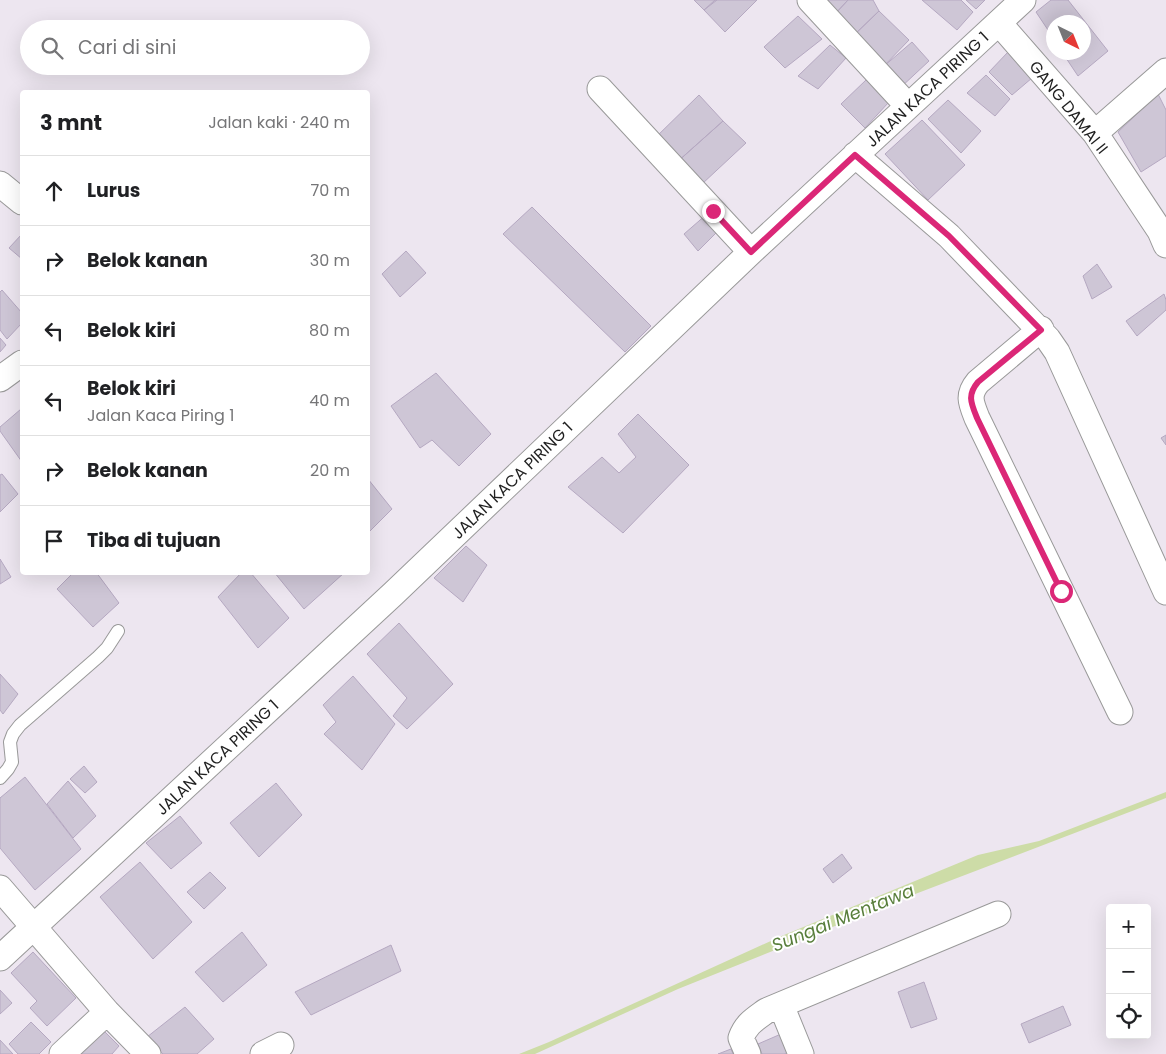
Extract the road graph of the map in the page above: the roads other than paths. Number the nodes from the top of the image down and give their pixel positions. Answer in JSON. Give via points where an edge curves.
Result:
{"nodes":[{"id":1,"x":810,"y":0,"type":"edge"},
{"id":2,"x":1024,"y":0,"type":"edge"},
{"id":3,"x":999,"y":23,"type":"junction"},
{"id":4,"x":1166,"y":71,"type":"edge"},
{"id":5,"x":600,"y":89,"type":"dead end"},
{"id":6,"x":908,"y":106,"type":"junction"},
{"id":7,"x":1095,"y":133,"type":"junction"},
{"id":8,"x":855,"y":155,"type":"junction"},
{"id":9,"x":0,"y":184,"type":"edge"},
{"id":10,"x":20,"y":200,"type":"edge"},
{"id":11,"x":1164,"y":235,"type":"edge"},
{"id":12,"x":751,"y":252,"type":"junction"},
{"id":13,"x":1041,"y":330,"type":"junction"},
{"id":14,"x":20,"y":364,"type":"edge"},
{"id":15,"x":0,"y":379,"type":"edge"},
{"id":16,"x":1166,"y":592,"type":"edge"},
{"id":17,"x":118,"y":631,"type":"dead end"},
{"id":18,"x":1120,"y":712,"type":"dead end"},
{"id":19,"x":0,"y":778,"type":"edge"},
{"id":20,"x":0,"y":888,"type":"edge"},
{"id":21,"x":998,"y":914,"type":"dead end"},
{"id":22,"x":33,"y":927,"type":"junction"},
{"id":23,"x":0,"y":958,"type":"edge"},
{"id":24,"x":781,"y":1005,"type":"junction"},
{"id":25,"x":107,"y":1012,"type":"junction"},
{"id":26,"x":62,"y":1054,"type":"edge"},
{"id":27,"x":148,"y":1054,"type":"edge"},
{"id":28,"x":748,"y":1054,"type":"edge"},
{"id":29,"x":802,"y":1054,"type":"edge"}],
"edges":[{"from":1,"to":6,"type":"street"},
{"from":2,"to":3,"type":"street","name":"JALAN KACA PIRING 1"},
{"from":3,"to":6,"type":"street","name":"JALAN KACA PIRING 1"},
{"from":3,"to":7,"type":"street","name":"GANG DAMAI II"},
{"from":4,"to":7,"type":"street"},
{"from":5,"to":12,"type":"street"},
{"from":6,"to":8,"type":"street","name":"JALAN KACA PIRING 1"},
{"from":7,"to":11,"type":"street","name":"GANG DAMAI II"},
{"from":8,"to":12,"type":"street","name":"JALAN KACA PIRING 1"},
{"from":8,"to":13,"type":"street","via":[[949,236]]},
{"from":9,"to":10,"type":"street"},
{"from":12,"to":22,"type":"street","name":"JALAN KACA PIRING 1","via":[[393,594]]},
{"from":13,"to":16,"type":"street","via":[[1057,352]]},
{"from":13,"to":18,"type":"street","via":[[978,382],[971,399],[977,418]]},
{"from":14,"to":15,"type":"street"},
{"from":17,"to":19,"type":"lane","via":[[98,657],[20,725],[10,742],[12,762]]},
{"from":20,"to":22,"type":"street"},
{"from":21,"to":24,"type":"street"},
{"from":22,"to":23,"type":"street","name":"JALAN KACA PIRING 1"},
{"from":22,"to":25,"type":"street"},
{"from":24,"to":28,"type":"street","via":[[766,1011],[743,1030],[740,1038]]},
{"from":24,"to":29,"type":"street"},
{"from":25,"to":26,"type":"street"},
{"from":25,"to":27,"type":"street"}]}
